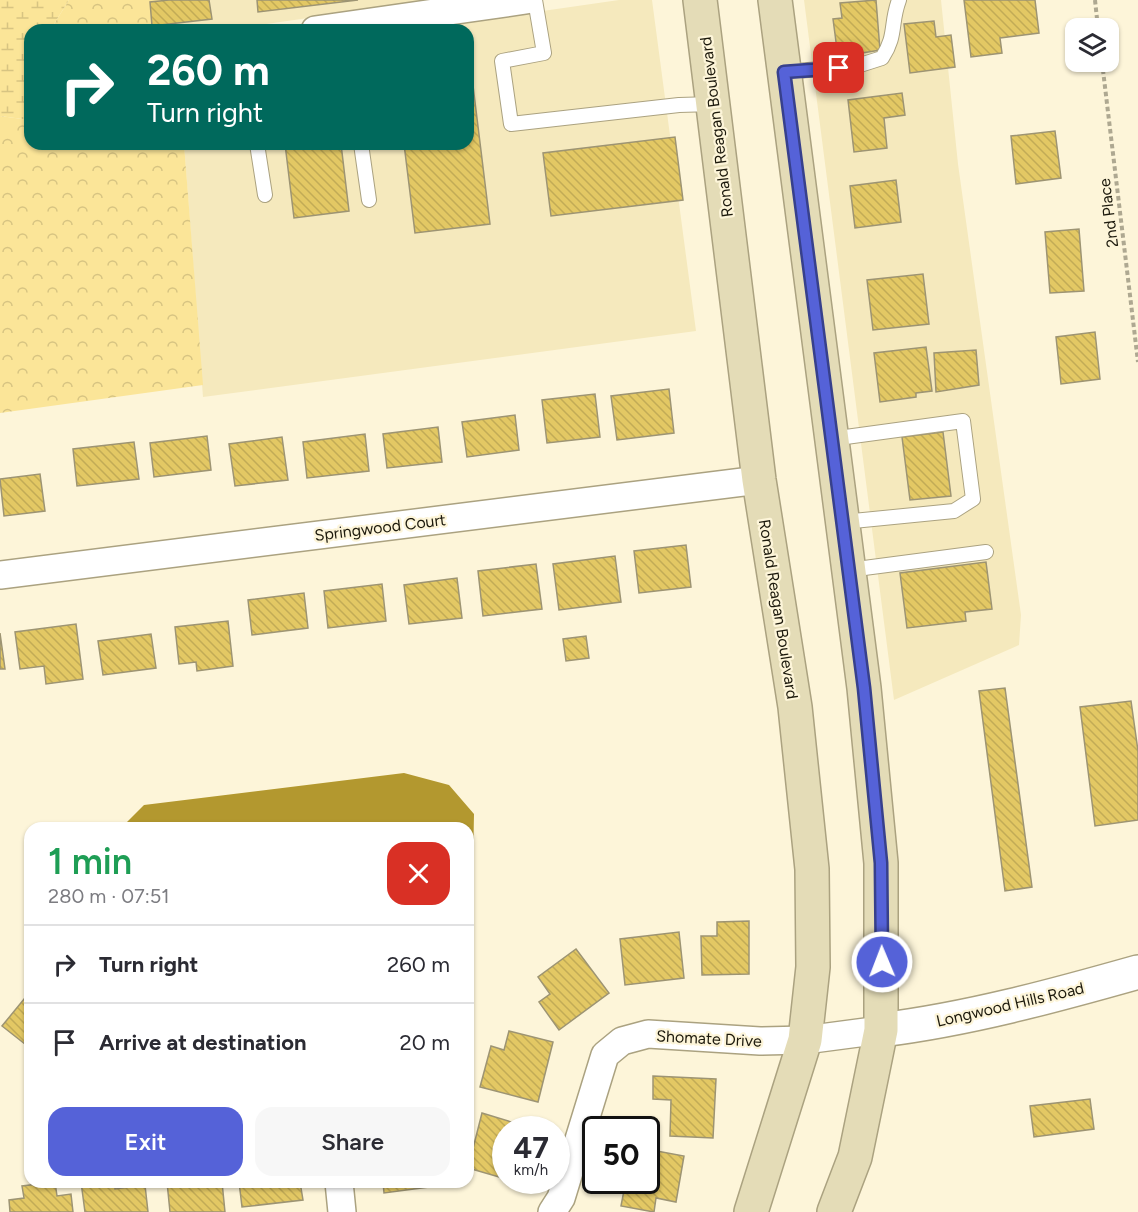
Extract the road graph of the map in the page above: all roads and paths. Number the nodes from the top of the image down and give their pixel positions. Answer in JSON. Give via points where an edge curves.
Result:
{"nodes":[{"id":1,"x":526,"y":0,"type":"edge"},
{"id":2,"x":535,"y":0,"type":"edge"},
{"id":3,"x":700,"y":0,"type":"edge"},
{"id":4,"x":775,"y":0,"type":"edge"},
{"id":5,"x":899,"y":0,"type":"edge"},
{"id":6,"x":1095,"y":0,"type":"edge"},
{"id":7,"x":1097,"y":18,"type":"edge"},
{"id":8,"x":370,"y":24,"type":"edge"},
{"id":9,"x":784,"y":72,"type":"junction"},
{"id":10,"x":1103,"y":72,"type":"edge"},
{"id":11,"x":713,"y":104,"type":"junction"},
{"id":12,"x":258,"y":150,"type":"edge"},
{"id":13,"x":362,"y":150,"type":"edge"},
{"id":14,"x":265,"y":195,"type":"dead end"},
{"id":15,"x":369,"y":200,"type":"dead end"},
{"id":16,"x":1138,"y":362,"type":"edge"},
{"id":17,"x":831,"y":439,"type":"junction"},
{"id":18,"x":759,"y":480,"type":"junction"},
{"id":19,"x":843,"y":522,"type":"junction"},
{"id":20,"x":986,"y":552,"type":"dead end"},
{"id":21,"x":849,"y":570,"type":"junction"},
{"id":22,"x":0,"y":575,"type":"edge"},
{"id":23,"x":1138,"y":972,"type":"edge"},
{"id":24,"x":881,"y":1030,"type":"junction"},
{"id":25,"x":805,"y":1040,"type":"junction"},
{"id":26,"x":340,"y":1188,"type":"edge"},
{"id":27,"x":342,"y":1212,"type":"edge"},
{"id":28,"x":552,"y":1212,"type":"edge"},
{"id":29,"x":751,"y":1212,"type":"edge"},
{"id":30,"x":834,"y":1212,"type":"edge"}],
"edges":[{"from":1,"to":8,"type":"street"},
{"from":2,"to":11,"type":"lane","via":[[544,53],[502,61],[511,124]]},
{"from":3,"to":11,"type":"main road","name":"Ronald Reagan Boulevard"},
{"from":4,"to":9,"type":"main road"},
{"from":5,"to":9,"type":"lane","via":[[894,13],[893,42],[882,58],[857,66]]},
{"from":6,"to":7,"type":"path"},
{"from":9,"to":17,"type":"main road"},
{"from":10,"to":16,"type":"path","name":"2nd Place"},
{"from":11,"to":18,"type":"main road","name":"Ronald Reagan Boulevard"},
{"from":12,"to":14,"type":"lane"},
{"from":13,"to":15,"type":"lane"},
{"from":17,"to":19,"type":"main road"},
{"from":17,"to":19,"type":"lane","via":[[963,421],[973,499],[966,505],[954,511]]},
{"from":18,"to":22,"type":"street","name":"Springwood Court"},
{"from":18,"to":25,"type":"main road","name":"Ronald Reagan Boulevard","via":[[795,707],[812,869],[813,967]]},
{"from":19,"to":21,"type":"main road"},
{"from":20,"to":21,"type":"lane"},
{"from":21,"to":24,"type":"main road","via":[[881,863]]},
{"from":23,"to":24,"type":"street","name":"Longwood Hills Road","via":[[1044,999]]},
{"from":24,"to":25,"type":"street","name":"Shomate Drive"},
{"from":24,"to":30,"type":"main road","via":[[855,1157]]},
{"from":25,"to":28,"type":"street","name":"Shomate Drive","via":[[648,1034],[622,1041],[605,1055],[561,1198]]},
{"from":25,"to":29,"type":"main road","name":"Ronald Reagan Boulevard"},
{"from":26,"to":27,"type":"street"}]}
